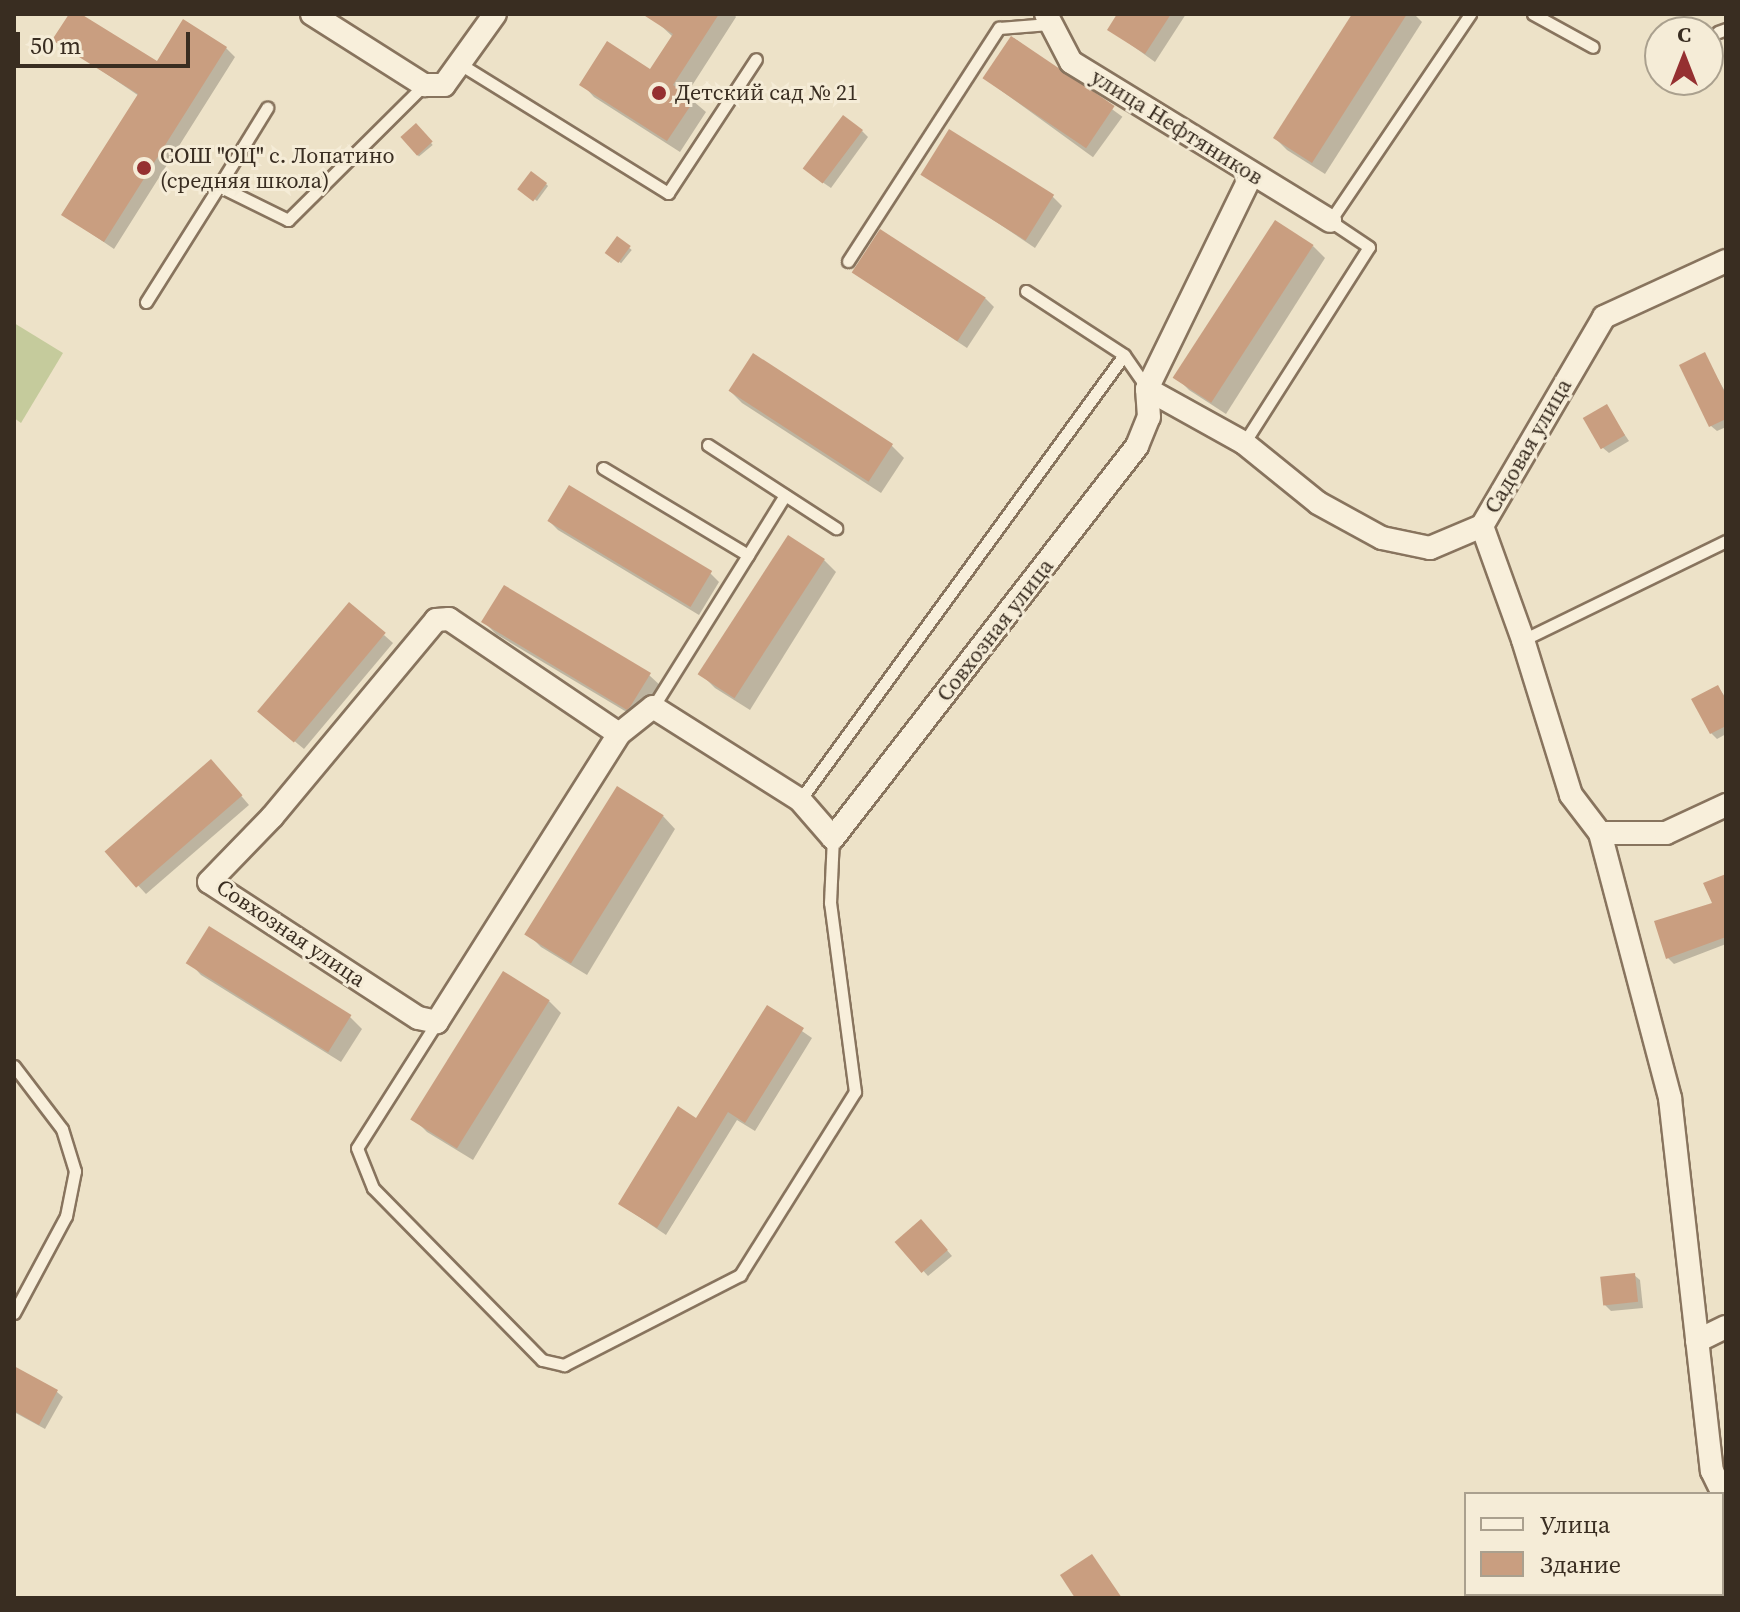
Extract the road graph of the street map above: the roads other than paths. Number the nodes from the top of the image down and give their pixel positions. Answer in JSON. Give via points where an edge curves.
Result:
{"nodes":[{"id":1,"x":312,"y":14,"type":"edge"},
{"id":2,"x":495,"y":14,"type":"edge"},
{"id":3,"x":1470,"y":14,"type":"edge"},
{"id":4,"x":1533,"y":14,"type":"edge"},
{"id":5,"x":1050,"y":17,"type":"edge"},
{"id":6,"x":1593,"y":47,"type":"dead end"},
{"id":7,"x":756,"y":59,"type":"dead end"},
{"id":8,"x":460,"y":64,"type":"junction"},
{"id":9,"x":424,"y":85,"type":"junction"},
{"id":10,"x":267,"y":108,"type":"dead end"},
{"id":11,"x":1252,"y":174,"type":"junction"},
{"id":12,"x":219,"y":186,"type":"junction"},
{"id":13,"x":1330,"y":221,"type":"junction"},
{"id":14,"x":848,"y":261,"type":"dead end"},
{"id":15,"x":1726,"y":261,"type":"edge"},
{"id":16,"x":1026,"y":291,"type":"dead end"},
{"id":17,"x":146,"y":302,"type":"dead end"},
{"id":18,"x":1124,"y":355,"type":"junction"},
{"id":19,"x":1147,"y":389,"type":"junction"},
{"id":20,"x":1244,"y":443,"type":"junction"},
{"id":21,"x":708,"y":445,"type":"dead end"},
{"id":22,"x":603,"y":468,"type":"dead end"},
{"id":23,"x":785,"y":495,"type":"junction"},
{"id":24,"x":1482,"y":526,"type":"junction"},
{"id":25,"x":836,"y":528,"type":"dead end"},
{"id":26,"x":1726,"y":541,"type":"edge"},
{"id":27,"x":748,"y":555,"type":"junction"},
{"id":28,"x":1523,"y":640,"type":"junction"},
{"id":29,"x":653,"y":707,"type":"junction"},
{"id":30,"x":619,"y":734,"type":"junction"},
{"id":31,"x":800,"y":800,"type":"junction"},
{"id":32,"x":1726,"y":805,"type":"edge"},
{"id":33,"x":1600,"y":833,"type":"junction"},
{"id":34,"x":833,"y":838,"type":"junction"},
{"id":35,"x":437,"y":1022,"type":"junction"},
{"id":36,"x":14,"y":1066,"type":"edge"},
{"id":37,"x":14,"y":1313,"type":"edge"},
{"id":38,"x":1726,"y":1327,"type":"edge"},
{"id":39,"x":1697,"y":1341,"type":"junction"},
{"id":40,"x":1722,"y":1492,"type":"edge"}],
"edges":[{"from":1,"to":9,"type":"street"},
{"from":2,"to":8,"type":"street"},
{"from":3,"to":13,"type":"lane"},
{"from":4,"to":6,"type":"lane"},
{"from":5,"to":11,"type":"street","name":"улица Нефтяников","via":[[1071,62]]},
{"from":5,"to":14,"type":"lane","via":[[999,28]]},
{"from":7,"to":8,"type":"lane","via":[[668,193]]},
{"from":8,"to":9,"type":"street","via":[[444,85]]},
{"from":9,"to":12,"type":"lane","via":[[288,220]]},
{"from":10,"to":12,"type":"lane"},
{"from":11,"to":13,"type":"street","name":"улица Нефтяников"},
{"from":11,"to":19,"type":"street","name":"Совхозная улица"},
{"from":12,"to":17,"type":"lane"},
{"from":13,"to":20,"type":"lane","via":[[1369,247]]},
{"from":15,"to":24,"type":"street","name":"Садовая улица","via":[[1604,317]]},
{"from":16,"to":18,"type":"lane"},
{"from":18,"to":19,"type":"lane"},
{"from":18,"to":31,"type":"lane"},
{"from":19,"to":20,"type":"street","name":"Садовая улица"},
{"from":19,"to":34,"type":"street","name":"Совхозная улица","via":[[1149,417],[1137,446]]},
{"from":20,"to":24,"type":"street","name":"Садовая улица","via":[[1318,503],[1382,538],[1430,548]]},
{"from":21,"to":23,"type":"lane"},
{"from":22,"to":27,"type":"lane"},
{"from":23,"to":25,"type":"lane"},
{"from":23,"to":27,"type":"lane"},
{"from":24,"to":28,"type":"street"},
{"from":26,"to":28,"type":"lane"},
{"from":27,"to":29,"type":"lane"},
{"from":28,"to":33,"type":"street","via":[[1571,795]]},
{"from":29,"to":30,"type":"street"},
{"from":29,"to":31,"type":"street"},
{"from":30,"to":35,"type":"street"},
{"from":30,"to":35,"type":"street","name":"Совхозная улица","via":[[449,619],[436,620],[272,817],[209,882],[418,1018]]},
{"from":31,"to":34,"type":"street"},
{"from":32,"to":33,"type":"street","via":[[1666,833]]},
{"from":33,"to":39,"type":"street","via":[[1670,1098]]},
{"from":34,"to":35,"type":"lane","via":[[830,903],[855,1092],[740,1275],[564,1365],[542,1360],[373,1188],[357,1148]]},
{"from":36,"to":37,"type":"lane","via":[[62,1129],[75,1171],[66,1216]]},
{"from":38,"to":39,"type":"street"},
{"from":39,"to":40,"type":"street","via":[[1712,1471]]}]}
